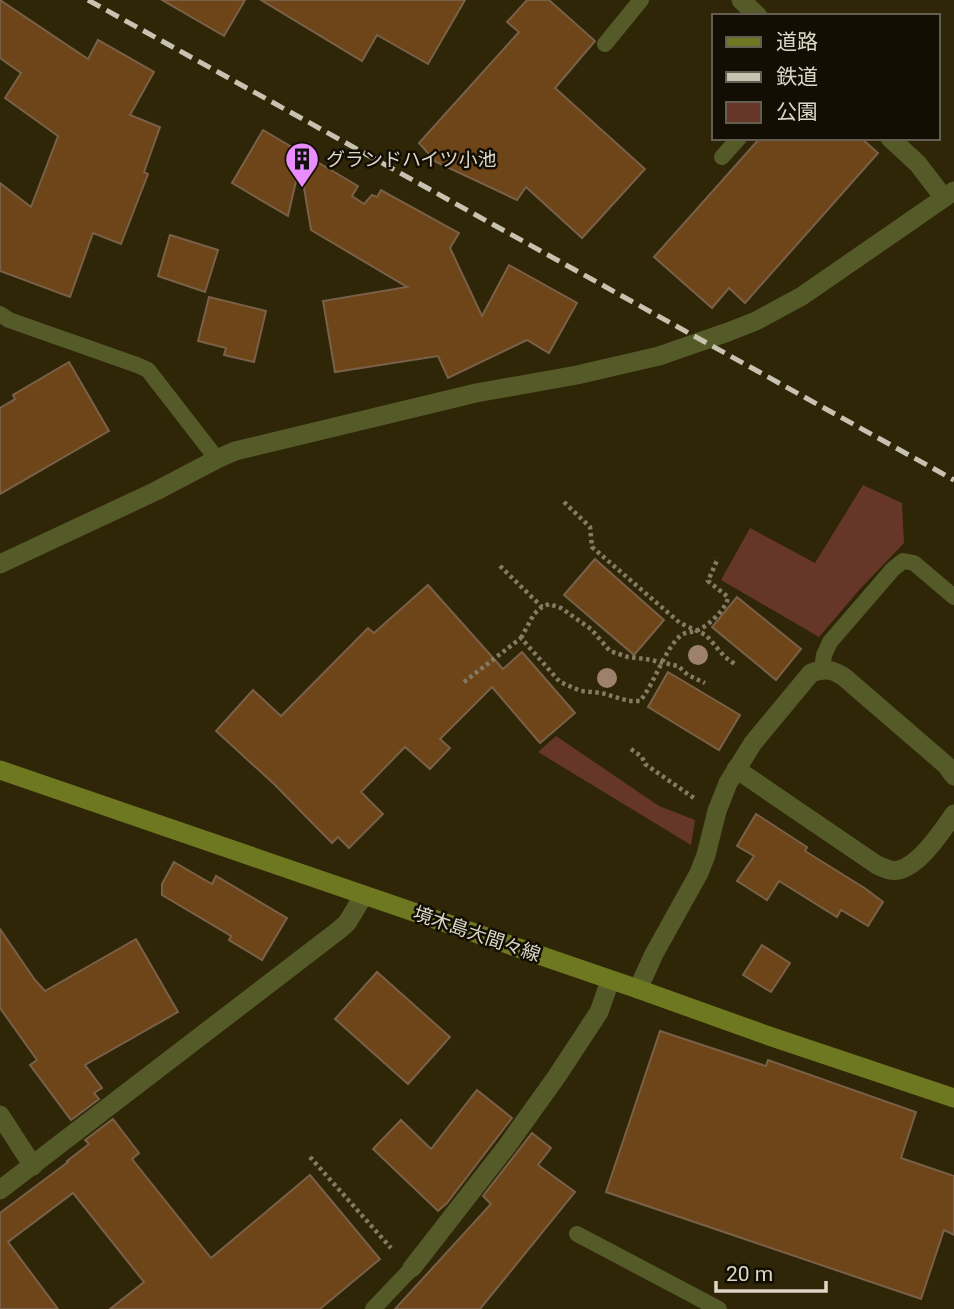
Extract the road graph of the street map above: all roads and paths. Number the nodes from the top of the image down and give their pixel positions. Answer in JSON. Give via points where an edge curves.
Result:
{"nodes":[{"id":1,"x":641,"y":0,"type":"edge"},
{"id":2,"x":741,"y":0,"type":"edge"},
{"id":3,"x":756,"y":14,"type":"edge"},
{"id":4,"x":605,"y":44,"type":"dead end"},
{"id":5,"x":738,"y":140,"type":"edge"},
{"id":6,"x":892,"y":140,"type":"edge"},
{"id":7,"x":722,"y":157,"type":"dead end"},
{"id":8,"x":949,"y":194,"type":"edge"},
{"id":9,"x":0,"y":314,"type":"edge"},
{"id":10,"x":217,"y":458,"type":"junction"},
{"id":11,"x":564,"y":502,"type":"dead end"},
{"id":12,"x":718,"y":558,"type":"dead end"},
{"id":13,"x":0,"y":564,"type":"edge"},
{"id":14,"x":500,"y":565,"type":"dead end"},
{"id":15,"x":954,"y":597,"type":"edge"},
{"id":16,"x":542,"y":607,"type":"junction"},
{"id":17,"x":698,"y":630,"type":"junction"},
{"id":18,"x":521,"y":638,"type":"junction"},
{"id":19,"x":662,"y":663,"type":"junction"},
{"id":20,"x":736,"y":665,"type":"dead end"},
{"id":21,"x":822,"y":669,"type":"junction"},
{"id":22,"x":464,"y":682,"type":"dead end"},
{"id":23,"x":705,"y":683,"type":"dead end"},
{"id":24,"x":631,"y":749,"type":"dead end"},
{"id":25,"x":736,"y":769,"type":"junction"},
{"id":26,"x":0,"y":770,"type":"edge"},
{"id":27,"x":954,"y":776,"type":"edge"},
{"id":28,"x":701,"y":802,"type":"dead end"},
{"id":29,"x":954,"y":814,"type":"edge"},
{"id":30,"x":364,"y":895,"type":"junction"},
{"id":31,"x":610,"y":981,"type":"junction"},
{"id":32,"x":638,"y":989,"type":"junction"},
{"id":33,"x":954,"y":1098,"type":"edge"},
{"id":34,"x":0,"y":1115,"type":"edge"},
{"id":35,"x":310,"y":1157,"type":"dead end"},
{"id":36,"x":33,"y":1166,"type":"junction"},
{"id":37,"x":0,"y":1190,"type":"edge"},
{"id":38,"x":577,"y":1234,"type":"dead end"},
{"id":39,"x":412,"y":1268,"type":"junction"},
{"id":40,"x":373,"y":1309,"type":"edge"},
{"id":41,"x":719,"y":1309,"type":"edge"}],
"edges":[{"from":1,"to":4,"type":"lane"},
{"from":2,"to":3,"type":"street"},
{"from":5,"to":7,"type":"lane"},
{"from":6,"to":8,"type":"street"},
{"from":8,"to":10,"type":"street","via":[[803,296],[756,321],[703,341],[659,356],[475,393]]},
{"from":9,"to":10,"type":"lane","via":[[148,370]]},
{"from":10,"to":13,"type":"street"},
{"from":11,"to":17,"type":"path","via":[[590,527],[592,547],[680,623]]},
{"from":12,"to":17,"type":"path","via":[[708,581],[728,597],[727,603]]},
{"from":14,"to":16,"type":"path"},
{"from":15,"to":21,"type":"lane","via":[[914,563],[903,561],[830,642]]},
{"from":16,"to":18,"type":"path"},
{"from":16,"to":19,"type":"path","via":[[561,608],[591,629],[610,651]]},
{"from":17,"to":19,"type":"path","via":[[684,633],[673,643]]},
{"from":17,"to":20,"type":"path"},
{"from":18,"to":19,"type":"path","via":[[559,682],[629,701],[640,701]]},
{"from":18,"to":22,"type":"path"},
{"from":19,"to":23,"type":"path","via":[[678,666]]},
{"from":21,"to":25,"type":"street","via":[[811,673]]},
{"from":21,"to":27,"type":"street","via":[[844,677]]},
{"from":24,"to":28,"type":"path","via":[[645,764]]},
{"from":25,"to":29,"type":"street","via":[[887,870],[897,871],[918,859]]},
{"from":25,"to":32,"type":"street","via":[[699,873]]},
{"from":26,"to":30,"type":"main road","name":"境木島大間々線"},
{"from":30,"to":31,"type":"main road","name":"境木島大間々線"},
{"from":30,"to":36,"type":"street","via":[[339,930]]},
{"from":31,"to":32,"type":"main road","name":"境木島大間々線"},
{"from":31,"to":39,"type":"street","via":[[599,1012],[557,1076]]},
{"from":32,"to":33,"type":"main road","name":"境木島大間々線"},
{"from":34,"to":36,"type":"street"},
{"from":35,"to":39,"type":"path"},
{"from":36,"to":37,"type":"street"},
{"from":38,"to":41,"type":"lane"},
{"from":39,"to":40,"type":"lane"}]}
